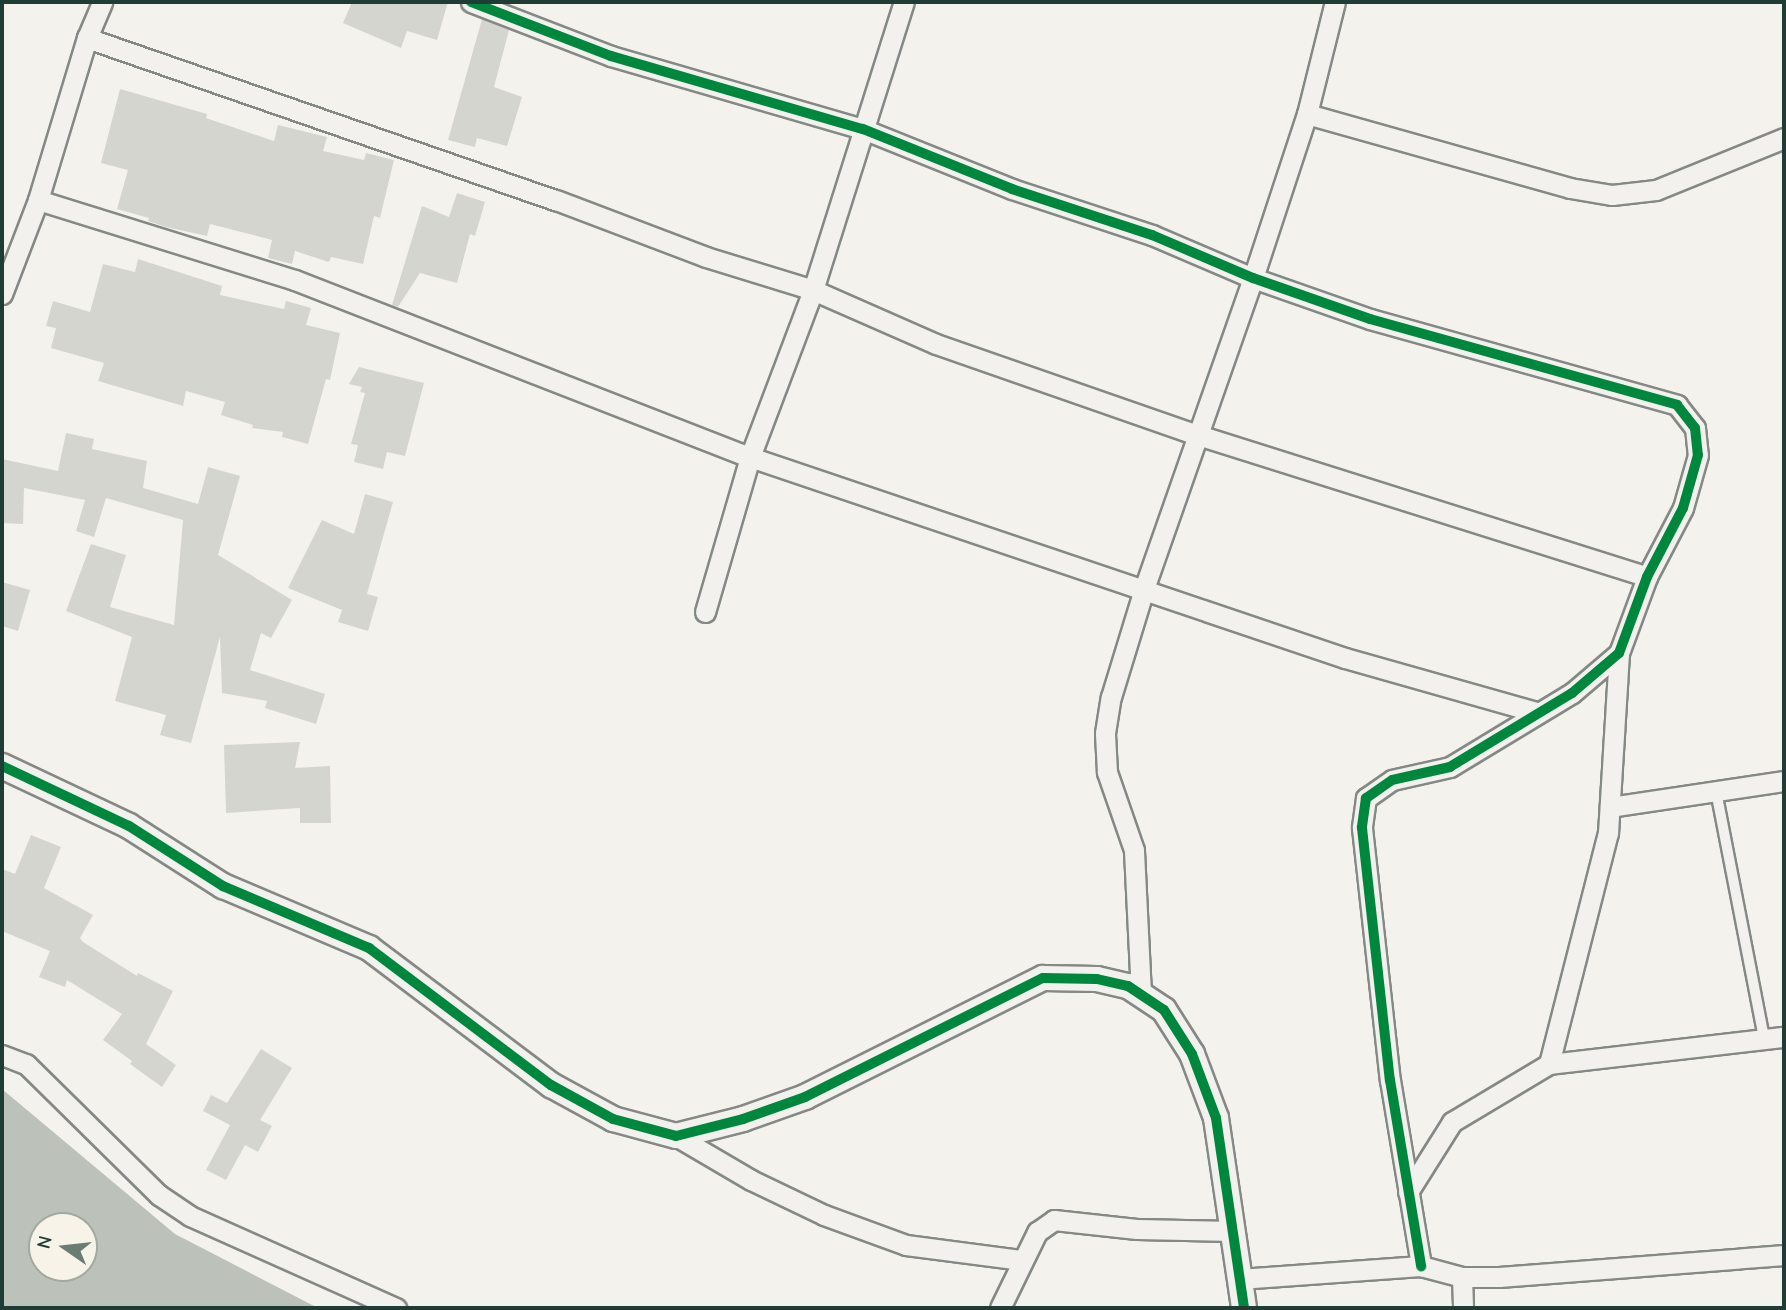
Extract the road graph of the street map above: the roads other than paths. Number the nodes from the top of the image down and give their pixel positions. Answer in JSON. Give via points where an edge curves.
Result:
{"nodes":[{"id":1,"x":102,"y":2,"type":"edge"},
{"id":2,"x":471,"y":2,"type":"edge"},
{"id":3,"x":904,"y":2,"type":"edge"},
{"id":4,"x":1335,"y":2,"type":"edge"},
{"id":5,"x":87,"y":38,"type":"junction"},
{"id":6,"x":1307,"y":114,"type":"junction"},
{"id":7,"x":863,"y":129,"type":"junction"},
{"id":8,"x":1784,"y":138,"type":"edge"},
{"id":9,"x":38,"y":200,"type":"junction"},
{"id":10,"x":1253,"y":278,"type":"junction"},
{"id":11,"x":813,"y":290,"type":"junction"},
{"id":12,"x":2,"y":294,"type":"edge"},
{"id":13,"x":1198,"y":435,"type":"junction"},
{"id":14,"x":750,"y":457,"type":"junction"},
{"id":15,"x":1647,"y":577,"type":"junction"},
{"id":16,"x":1144,"y":589,"type":"junction"},
{"id":17,"x":705,"y":611,"type":"dead end"},
{"id":18,"x":1619,"y":653,"type":"junction"},
{"id":19,"x":1536,"y":712,"type":"junction"},
{"id":20,"x":2,"y":766,"type":"edge"},
{"id":21,"x":1784,"y":781,"type":"edge"},
{"id":22,"x":1716,"y":791,"type":"junction"},
{"id":23,"x":1610,"y":807,"type":"junction"},
{"id":24,"x":1141,"y":994,"type":"junction"},
{"id":25,"x":1784,"y":1037,"type":"edge"},
{"id":26,"x":1764,"y":1039,"type":"junction"},
{"id":27,"x":2,"y":1055,"type":"edge"},
{"id":28,"x":1549,"y":1064,"type":"junction"},
{"id":29,"x":676,"y":1136,"type":"junction"},
{"id":30,"x":1408,"y":1192,"type":"junction"},
{"id":31,"x":1233,"y":1231,"type":"junction"},
{"id":32,"x":1784,"y":1255,"type":"edge"},
{"id":33,"x":1022,"y":1260,"type":"junction"},
{"id":34,"x":1420,"y":1266,"type":"junction"},
{"id":35,"x":1462,"y":1277,"type":"junction"},
{"id":36,"x":1240,"y":1279,"type":"junction"},
{"id":37,"x":396,"y":1308,"type":"edge"},
{"id":38,"x":1000,"y":1308,"type":"edge"},
{"id":39,"x":1244,"y":1308,"type":"edge"},
{"id":40,"x":1463,"y":1308,"type":"edge"}],
"edges":[{"from":1,"to":5,"type":"street"},
{"from":2,"to":7,"type":"street","via":[[611,56]]},
{"from":3,"to":7,"type":"street"},
{"from":4,"to":6,"type":"street"},
{"from":5,"to":9,"type":"street"},
{"from":5,"to":11,"type":"street","via":[[556,200],[706,257]]},
{"from":6,"to":8,"type":"street","via":[[1570,188],[1612,195],[1656,190]]},
{"from":6,"to":10,"type":"street"},
{"from":7,"to":10,"type":"street","via":[[1012,190],[1152,235]]},
{"from":7,"to":11,"type":"street"},
{"from":9,"to":12,"type":"street"},
{"from":9,"to":14,"type":"street","via":[[295,280]]},
{"from":10,"to":13,"type":"street"},
{"from":10,"to":15,"type":"street","via":[[1382,323],[1677,405],[1695,428],[1698,455],[1683,508]]},
{"from":11,"to":13,"type":"street","via":[[936,344]]},
{"from":11,"to":14,"type":"street"},
{"from":13,"to":15,"type":"street"},
{"from":13,"to":16,"type":"street"},
{"from":14,"to":16,"type":"street"},
{"from":14,"to":17,"type":"street"},
{"from":15,"to":18,"type":"street"},
{"from":16,"to":19,"type":"street","via":[[1345,658]]},
{"from":16,"to":24,"type":"street","via":[[1111,697],[1105,733],[1107,772],[1134,850]]},
{"from":18,"to":19,"type":"street","via":[[1572,693]]},
{"from":18,"to":23,"type":"street"},
{"from":19,"to":30,"type":"street","via":[[1450,766],[1392,780],[1366,797],[1362,828],[1367,878]]},
{"from":20,"to":29,"type":"street","via":[[129,826],[223,886],[369,948],[551,1085],[613,1119]]},
{"from":21,"to":22,"type":"street"},
{"from":22,"to":23,"type":"street"},
{"from":22,"to":26,"type":"lane"},
{"from":23,"to":28,"type":"street","via":[[1608,834]]},
{"from":24,"to":29,"type":"street","via":[[1097,979],[1044,978],[805,1097]]},
{"from":24,"to":31,"type":"street","via":[[1164,1010],[1192,1054],[1216,1118]]},
{"from":25,"to":26,"type":"street"},
{"from":26,"to":28,"type":"street"},
{"from":27,"to":37,"type":"street","via":[[26,1064],[159,1195],[190,1216]]},
{"from":28,"to":30,"type":"street","via":[[1452,1122]]},
{"from":29,"to":33,"type":"street","via":[[824,1215],[906,1245]]},
{"from":30,"to":34,"type":"street"},
{"from":31,"to":33,"type":"street","via":[[1137,1229],[1054,1220],[1037,1232]]},
{"from":31,"to":36,"type":"street"},
{"from":32,"to":35,"type":"street"},
{"from":33,"to":38,"type":"street"},
{"from":34,"to":35,"type":"street"},
{"from":34,"to":36,"type":"street"},
{"from":35,"to":40,"type":"street"},
{"from":36,"to":39,"type":"street"}]}
